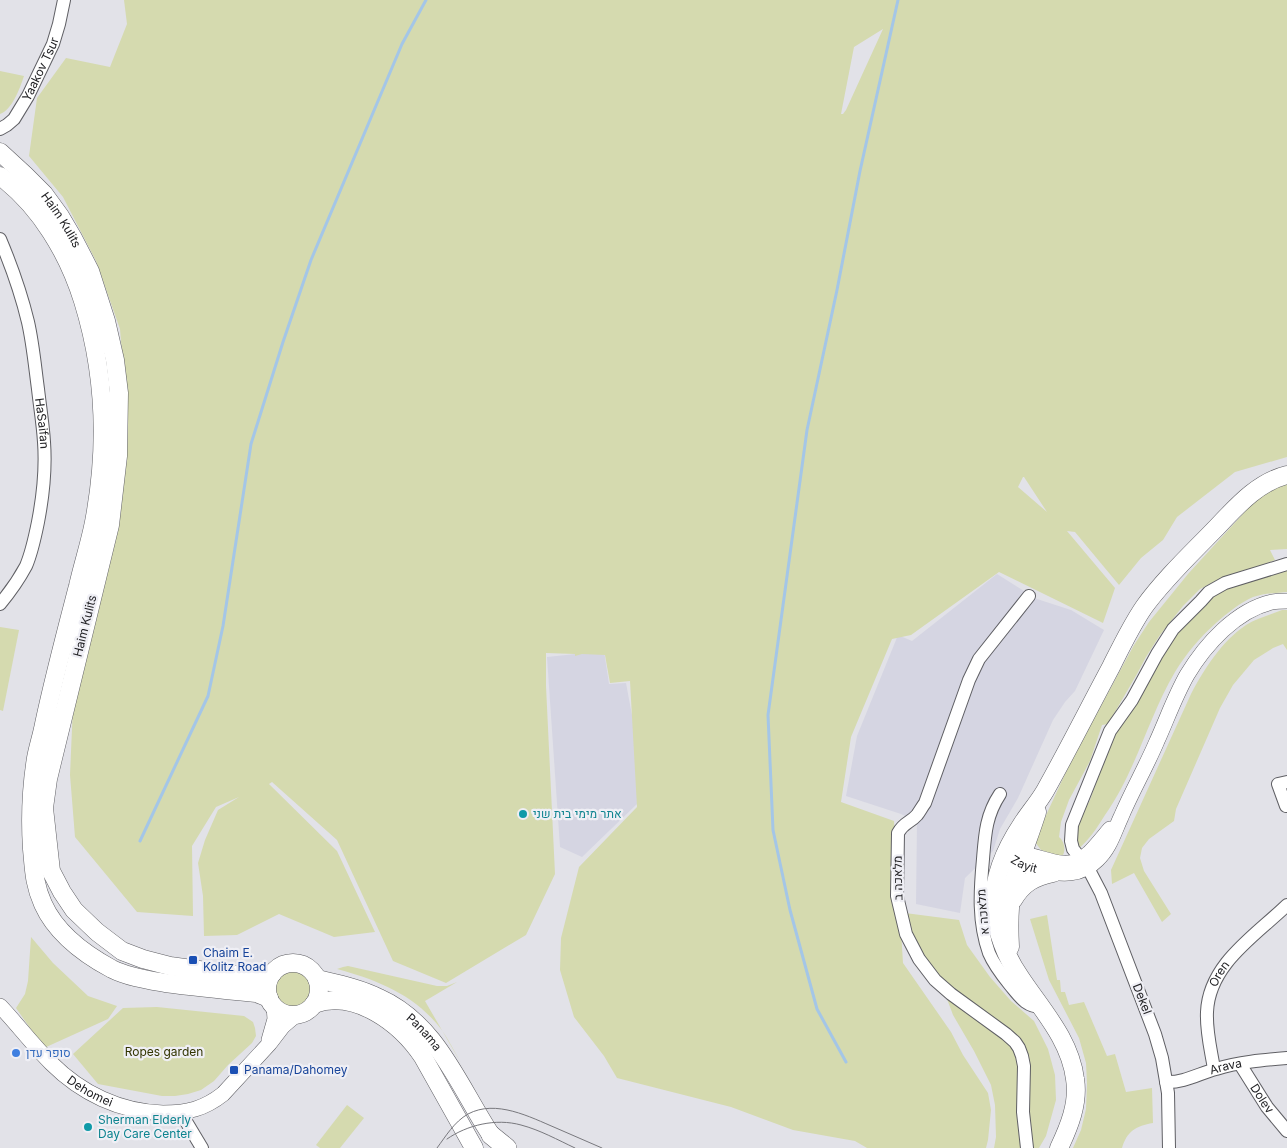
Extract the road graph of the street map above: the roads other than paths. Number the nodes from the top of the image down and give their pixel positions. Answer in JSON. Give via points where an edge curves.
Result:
{"nodes":[{"id":1,"x":64,"y":0,"type":"edge"},
{"id":2,"x":0,"y":129,"type":"edge"},
{"id":3,"x":0,"y":152,"type":"edge"},
{"id":4,"x":0,"y":176,"type":"edge"},
{"id":5,"x":0,"y":238,"type":"edge"},
{"id":6,"x":1287,"y":475,"type":"edge"},
{"id":7,"x":1287,"y":564,"type":"edge"},
{"id":8,"x":1029,"y":596,"type":"dead end"},
{"id":9,"x":1287,"y":601,"type":"edge"},
{"id":10,"x":0,"y":604,"type":"edge"},
{"id":11,"x":1287,"y":782,"type":"edge"},
{"id":12,"x":1000,"y":794,"type":"dead end"},
{"id":13,"x":1286,"y":806,"type":"edge"},
{"id":14,"x":1016,"y":857,"type":"junction"},
{"id":15,"x":1084,"y":864,"type":"junction"},
{"id":16,"x":1053,"y":873,"type":"junction"},
{"id":17,"x":1010,"y":905,"type":"junction"},
{"id":18,"x":1287,"y":906,"type":"edge"},
{"id":19,"x":1011,"y":962,"type":"junction"},
{"id":20,"x":272,"y":974,"type":"junction"},
{"id":21,"x":317,"y":979,"type":"junction"},
{"id":22,"x":272,"y":1002,"type":"junction"},
{"id":23,"x":314,"y":1004,"type":"junction"},
{"id":24,"x":0,"y":1006,"type":"edge"},
{"id":25,"x":1042,"y":1008,"type":"junction"},
{"id":26,"x":296,"y":1014,"type":"junction"},
{"id":27,"x":267,"y":1046,"type":"junction"},
{"id":28,"x":1287,"y":1058,"type":"edge"},
{"id":29,"x":1240,"y":1064,"type":"junction"},
{"id":30,"x":1214,"y":1069,"type":"junction"},
{"id":31,"x":1166,"y":1082,"type":"junction"},
{"id":32,"x":181,"y":1113,"type":"junction"},
{"id":33,"x":1287,"y":1131,"type":"edge"},
{"id":34,"x":476,"y":1144,"type":"edge"},
{"id":35,"x":202,"y":1148,"type":"edge"},
{"id":36,"x":507,"y":1148,"type":"edge"},
{"id":37,"x":1026,"y":1148,"type":"edge"},
{"id":38,"x":1059,"y":1148,"type":"edge"},
{"id":39,"x":1169,"y":1148,"type":"edge"}],
"edges":[{"from":1,"to":2,"type":"street","name":"Yaakov Tsur","via":[[53,44],[28,96],[14,119]]},
{"from":3,"to":20,"type":"main road","name":"Haim Kulits","via":[[44,194],[65,223],[90,271],[106,321],[118,393],[118,456],[110,525],[48,779],[44,808],[51,871],[74,910],[122,951],[190,970],[257,978]]},
{"from":4,"to":22,"type":"main road","name":"Haim Kulits","via":[[31,205],[46,225],[75,277],[90,325],[102,394],[101,455],[94,522],[36,757],[30,826],[34,878],[44,905],[62,932],[86,953],[114,970],[143,979],[256,993]]},
{"from":5,"to":10,"type":"street","name":"HaSaifan","via":[[20,294],[32,343],[44,443],[44,482],[35,539],[26,566]]},
{"from":6,"to":14,"type":"main road","via":[[1261,486],[1246,498],[1180,564],[1144,608],[1044,793],[1015,836]]},
{"from":7,"to":15,"type":"street","name":"Dekel","via":[[1217,587],[1165,640],[1132,700],[1110,731],[1072,825],[1073,849]]},
{"from":8,"to":37,"type":"street","name":"מלאכה ב","via":[[975,665],[925,803],[898,833],[897,896],[906,934],[935,980],[1019,1048],[1024,1066]]},
{"from":9,"to":15,"type":"street","via":[[1272,602],[1241,616],[1224,629],[1197,660],[1121,816],[1089,853]]},
{"from":11,"to":13,"type":"street","via":[[1278,784]]},
{"from":12,"to":25,"type":"street","name":"מלאכה א","via":[[992,804],[986,825],[981,920],[990,956],[1004,978],[1026,1003],[1033,1008]]},
{"from":14,"to":15,"type":"street","name":"Zayit"},
{"from":14,"to":16,"type":"street","name":"Zayit"},
{"from":14,"to":17,"type":"main road"},
{"from":14,"to":19,"type":"main road","via":[[997,878],[994,894],[1000,936]]},
{"from":15,"to":16,"type":"street","name":"Zayit","via":[[1077,873]]},
{"from":15,"to":31,"type":"street","name":"Dekel","via":[[1101,893],[1155,1034]]},
{"from":16,"to":17,"type":"main road","via":[[1029,881]]},
{"from":17,"to":19,"type":"main road"},
{"from":18,"to":30,"type":"street","name":"Oren","via":[[1231,957],[1211,988],[1207,1011]]},
{"from":19,"to":25,"type":"main road"},
{"from":20,"to":21,"type":"main road","via":[[283,966],[294,964],[306,967]]},
{"from":20,"to":22,"type":"main road","via":[[268,984]]},
{"from":21,"to":23,"type":"main road","via":[[319,990]]},
{"from":21,"to":34,"type":"main road","name":"Panama","via":[[376,996],[426,1032],[442,1054]]},
{"from":22,"to":26,"type":"main road","via":[[284,1013]]},
{"from":22,"to":27,"type":"street","via":[[274,1022]]},
{"from":23,"to":26,"type":"main road","via":[[307,1011]]},
{"from":23,"to":34,"type":"main road","name":"Panama","via":[[350,1003],[372,1010],[396,1026],[422,1057]]},
{"from":24,"to":32,"type":"street","name":"Dehomei","via":[[51,1063],[95,1095],[131,1110]]},
{"from":25,"to":38,"type":"main road","via":[[1066,1048],[1076,1080],[1072,1115]]},
{"from":26,"to":27,"type":"street"},
{"from":27,"to":32,"type":"street","via":[[216,1100]]},
{"from":28,"to":29,"type":"street","name":"Arava"},
{"from":29,"to":30,"type":"street","name":"Arava"},
{"from":29,"to":33,"type":"street","name":"Dolev","via":[[1267,1107]]},
{"from":30,"to":31,"type":"street","name":"Arava"},
{"from":31,"to":39,"type":"street","name":"Dekel"},
{"from":32,"to":35,"type":"street"},
{"from":34,"to":36,"type":"main road"}]}
